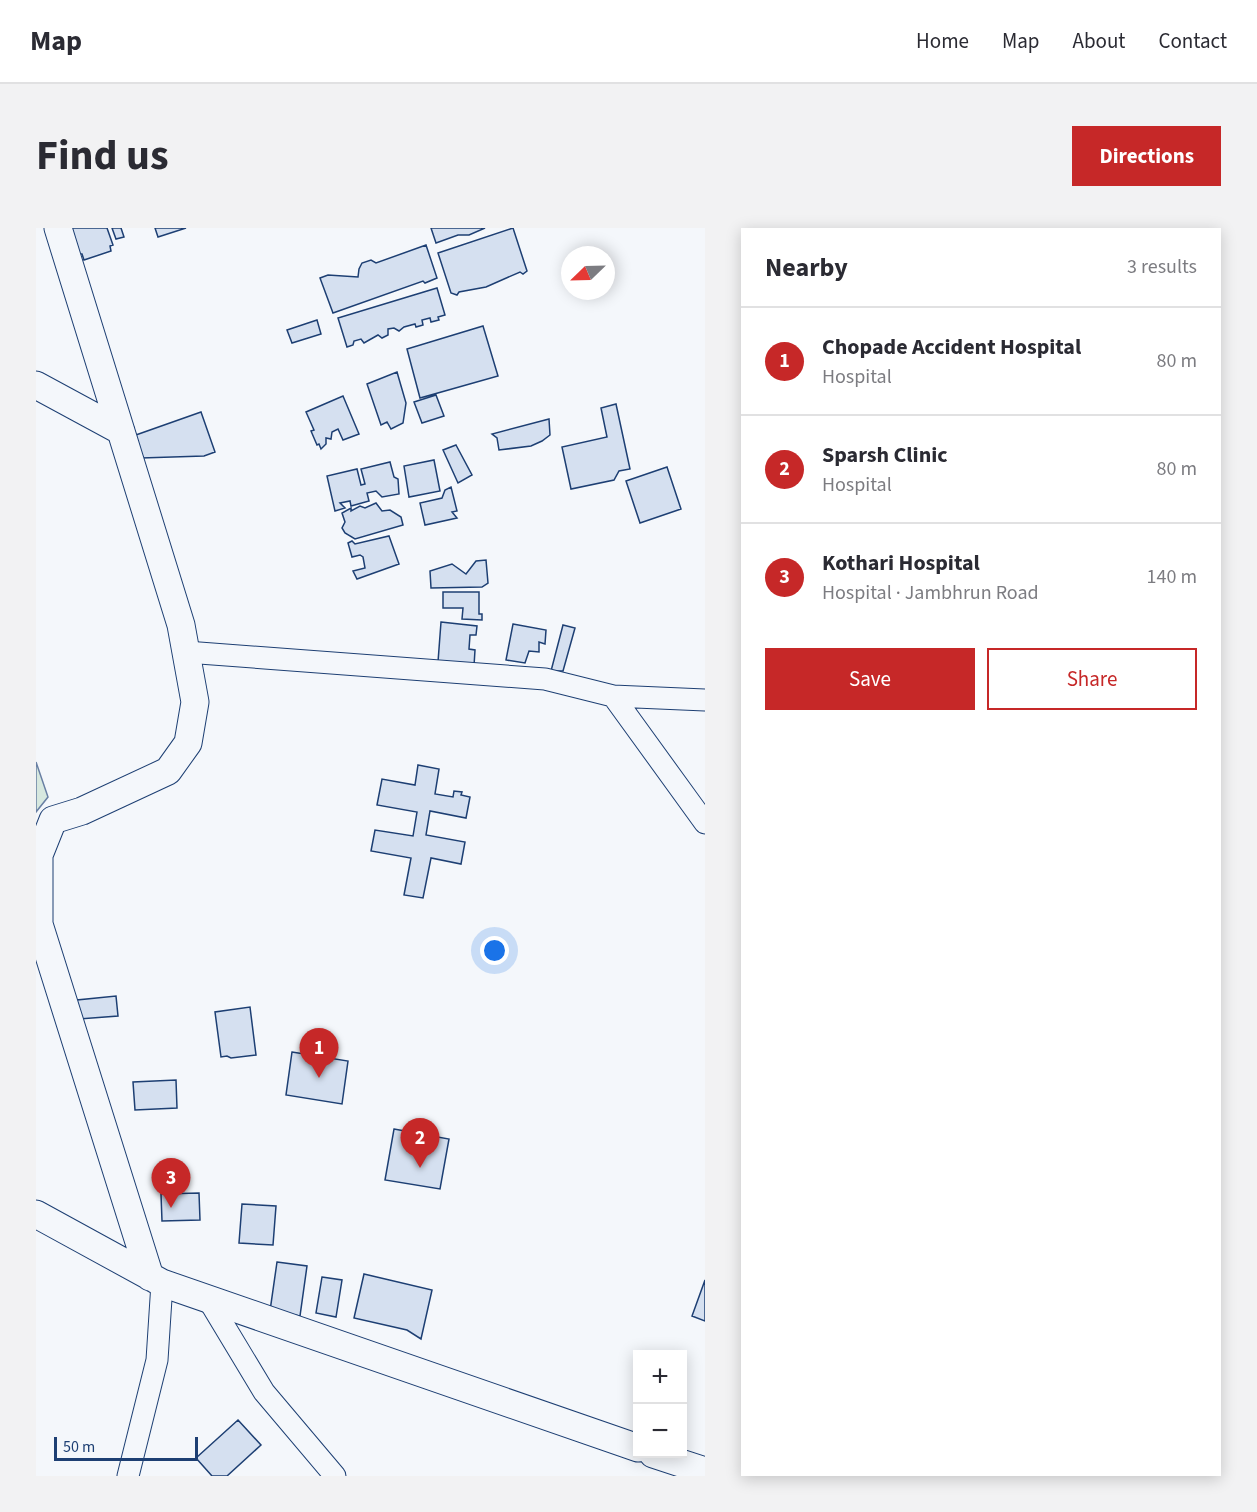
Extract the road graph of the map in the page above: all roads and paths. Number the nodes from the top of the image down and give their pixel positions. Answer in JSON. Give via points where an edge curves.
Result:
{"nodes":[{"id":1,"x":58,"y":228,"type":"edge"},
{"id":2,"x":36,"y":385,"type":"edge"},
{"id":3,"x":121,"y":431,"type":"junction"},
{"id":4,"x":186,"y":652,"type":"junction"},
{"id":5,"x":613,"y":696,"type":"junction"},
{"id":6,"x":705,"y":700,"type":"edge"},
{"id":7,"x":705,"y":823,"type":"edge"},
{"id":8,"x":36,"y":1214,"type":"edge"},
{"id":9,"x":156,"y":1280,"type":"junction"},
{"id":10,"x":208,"y":1299,"type":"junction"},
{"id":11,"x":633,"y":1446,"type":"edge"},
{"id":12,"x":665,"y":1458,"type":"edge"},
{"id":13,"x":705,"y":1471,"type":"edge"},
{"id":14,"x":128,"y":1476,"type":"edge"},
{"id":15,"x":335,"y":1476,"type":"edge"}],
"edges":[{"from":1,"to":3,"type":"main road"},
{"from":2,"to":3,"type":"main road"},
{"from":3,"to":4,"type":"main road"},
{"from":4,"to":5,"type":"street","via":[[545,680]]},
{"from":4,"to":9,"type":"main road","via":[[195,702],[188,743],[175,762],[168,771],[82,811],[53,820],[39,855],[39,924]]},
{"from":5,"to":6,"type":"street"},
{"from":5,"to":7,"type":"street"},
{"from":8,"to":9,"type":"main road"},
{"from":9,"to":10,"type":"main road"},
{"from":9,"to":14,"type":"street","via":[[156,1360]]},
{"from":10,"to":11,"type":"main road"},
{"from":10,"to":15,"type":"street","via":[[264,1392]]},
{"from":12,"to":13,"type":"main road"}]}
